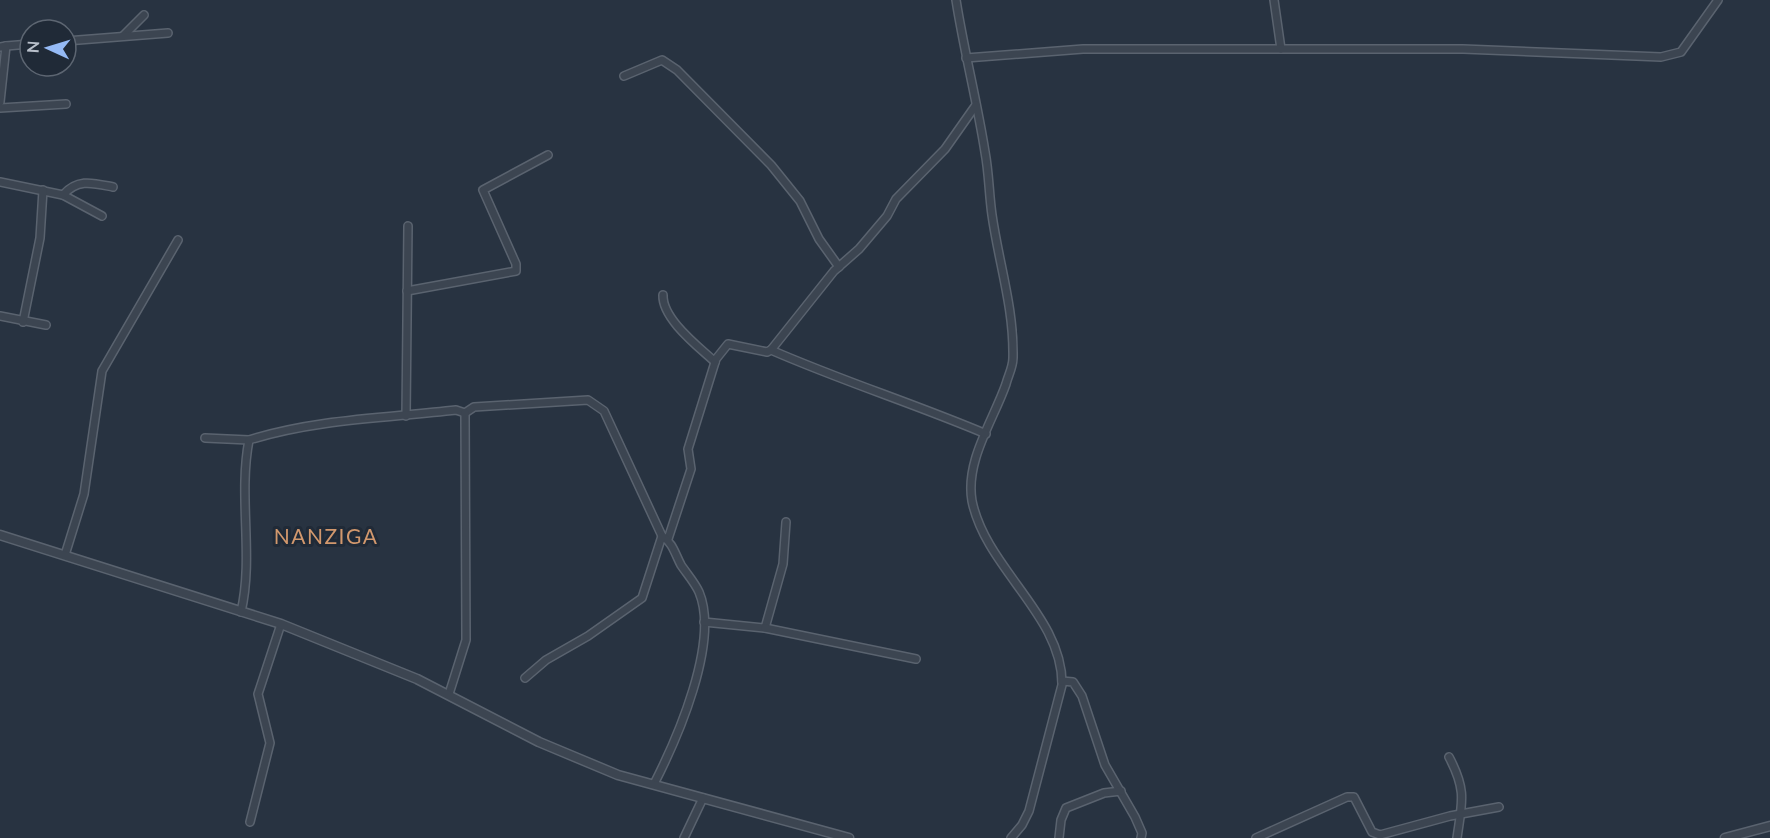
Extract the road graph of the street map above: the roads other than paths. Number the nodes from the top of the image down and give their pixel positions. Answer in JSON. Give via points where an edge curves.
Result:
{"nodes":[{"id":1,"x":956,"y":0,"type":"edge"},
{"id":2,"x":1274,"y":0,"type":"edge"},
{"id":3,"x":1718,"y":0,"type":"edge"},
{"id":4,"x":144,"y":15,"type":"dead end"},
{"id":5,"x":168,"y":33,"type":"dead end"},
{"id":6,"x":123,"y":36,"type":"junction"},
{"id":7,"x":78,"y":40,"type":"edge"},
{"id":8,"x":18,"y":45,"type":"edge"},
{"id":9,"x":3,"y":46,"type":"edge"},
{"id":10,"x":1281,"y":49,"type":"junction"},
{"id":11,"x":966,"y":58,"type":"junction"},
{"id":12,"x":624,"y":76,"type":"dead end"},
{"id":13,"x":0,"y":102,"type":"edge"},
{"id":14,"x":66,"y":104,"type":"dead end"},
{"id":15,"x":976,"y":105,"type":"junction"},
{"id":16,"x":0,"y":108,"type":"edge"},
{"id":17,"x":548,"y":155,"type":"dead end"},
{"id":18,"x":0,"y":182,"type":"edge"},
{"id":19,"x":113,"y":187,"type":"dead end"},
{"id":20,"x":43,"y":190,"type":"junction"},
{"id":21,"x":63,"y":195,"type":"junction"},
{"id":22,"x":102,"y":216,"type":"dead end"},
{"id":23,"x":408,"y":226,"type":"dead end"},
{"id":24,"x":178,"y":240,"type":"dead end"},
{"id":25,"x":839,"y":267,"type":"junction"},
{"id":26,"x":407,"y":291,"type":"junction"},
{"id":27,"x":663,"y":296,"type":"dead end"},
{"id":28,"x":0,"y":316,"type":"edge"},
{"id":29,"x":23,"y":322,"type":"junction"},
{"id":30,"x":46,"y":326,"type":"dead end"},
{"id":31,"x":771,"y":350,"type":"junction"},
{"id":32,"x":715,"y":362,"type":"junction"},
{"id":33,"x":465,"y":413,"type":"junction"},
{"id":34,"x":406,"y":416,"type":"junction"},
{"id":35,"x":986,"y":434,"type":"junction"},
{"id":36,"x":205,"y":438,"type":"dead end"},
{"id":37,"x":249,"y":440,"type":"junction"},
{"id":38,"x":786,"y":522,"type":"dead end"},
{"id":39,"x":0,"y":535,"type":"edge"},
{"id":40,"x":665,"y":537,"type":"junction"},
{"id":41,"x":65,"y":555,"type":"junction"},
{"id":42,"x":241,"y":612,"type":"junction"},
{"id":43,"x":704,"y":622,"type":"junction"},
{"id":44,"x":281,"y":624,"type":"junction"},
{"id":45,"x":765,"y":628,"type":"junction"},
{"id":46,"x":916,"y":659,"type":"dead end"},
{"id":47,"x":525,"y":678,"type":"dead end"},
{"id":48,"x":1062,"y":681,"type":"junction"},
{"id":49,"x":449,"y":694,"type":"junction"},
{"id":50,"x":1449,"y":757,"type":"dead end"},
{"id":51,"x":654,"y":784,"type":"junction"},
{"id":52,"x":1121,"y":791,"type":"junction"},
{"id":53,"x":704,"y":798,"type":"junction"},
{"id":54,"x":1498,"y":807,"type":"dead end"},
{"id":55,"x":1460,"y":814,"type":"junction"},
{"id":56,"x":250,"y":822,"type":"dead end"},
{"id":57,"x":1770,"y":826,"type":"edge"},
{"id":58,"x":1376,"y":836,"type":"edge"},
{"id":59,"x":684,"y":838,"type":"edge"},
{"id":60,"x":849,"y":838,"type":"edge"},
{"id":61,"x":1011,"y":838,"type":"edge"},
{"id":62,"x":1059,"y":838,"type":"edge"},
{"id":63,"x":1141,"y":838,"type":"edge"},
{"id":64,"x":1256,"y":838,"type":"edge"},
{"id":65,"x":1457,"y":838,"type":"edge"},
{"id":66,"x":1725,"y":838,"type":"edge"}],
"edges":[{"from":1,"to":11,"type":"street"},
{"from":2,"to":10,"type":"street"},
{"from":3,"to":10,"type":"street","via":[[1681,52],[1661,57],[1465,49]]},
{"from":4,"to":6,"type":"street"},
{"from":5,"to":6,"type":"street"},
{"from":6,"to":7,"type":"street"},
{"from":8,"to":9,"type":"street"},
{"from":9,"to":13,"type":"street"},
{"from":10,"to":11,"type":"street","via":[[1083,49]]},
{"from":11,"to":15,"type":"street"},
{"from":12,"to":25,"type":"street","via":[[662,60],[677,70],[771,165],[800,201]]},
{"from":14,"to":16,"type":"street"},
{"from":15,"to":25,"type":"street","via":[[945,150],[896,199],[887,216]]},
{"from":15,"to":35,"type":"street","via":[[986,153],[992,216],[1008,285],[1013,361]]},
{"from":17,"to":26,"type":"street","via":[[483,190],[516,271]]},
{"from":18,"to":20,"type":"street"},
{"from":19,"to":21,"type":"street","via":[[82,182]]},
{"from":20,"to":21,"type":"street"},
{"from":20,"to":29,"type":"street","via":[[40,238]]},
{"from":21,"to":22,"type":"street"},
{"from":23,"to":26,"type":"street"},
{"from":24,"to":41,"type":"street","via":[[102,371],[84,494]]},
{"from":25,"to":31,"type":"street"},
{"from":26,"to":34,"type":"street"},
{"from":27,"to":32,"type":"street","via":[[668,312],[683,332]]},
{"from":28,"to":29,"type":"street"},
{"from":29,"to":30,"type":"street"},
{"from":31,"to":32,"type":"street","via":[[728,344]]},
{"from":31,"to":35,"type":"street"},
{"from":32,"to":40,"type":"street","via":[[688,449],[691,469]]},
{"from":33,"to":34,"type":"street","via":[[456,410]]},
{"from":33,"to":40,"type":"street","via":[[474,407],[588,400],[604,411]]},
{"from":33,"to":49,"type":"street","via":[[466,640]]},
{"from":34,"to":37,"type":"street","via":[[317,424]]},
{"from":35,"to":48,"type":"street","via":[[971,475],[978,524],[997,560],[1055,646]]},
{"from":36,"to":37,"type":"street"},
{"from":37,"to":42,"type":"street","via":[[246,591]]},
{"from":38,"to":45,"type":"street","via":[[783,564]]},
{"from":39,"to":41,"type":"street"},
{"from":40,"to":43,"type":"street","via":[[699,591]]},
{"from":40,"to":47,"type":"street","via":[[642,598],[546,660]]},
{"from":41,"to":42,"type":"street"},
{"from":42,"to":44,"type":"street"},
{"from":43,"to":45,"type":"street"},
{"from":43,"to":51,"type":"street","via":[[697,676]]},
{"from":44,"to":49,"type":"street"},
{"from":44,"to":56,"type":"street","via":[[258,694],[270,743]]},
{"from":45,"to":46,"type":"street"},
{"from":48,"to":52,"type":"street","via":[[1073,682],[1082,696],[1105,765]]},
{"from":48,"to":61,"type":"street","via":[[1029,811]]},
{"from":49,"to":51,"type":"street","via":[[539,742],[618,775]]},
{"from":50,"to":55,"type":"street","via":[[1461,779]]},
{"from":51,"to":53,"type":"street"},
{"from":52,"to":62,"type":"street","via":[[1066,807]]},
{"from":52,"to":63,"type":"street"},
{"from":53,"to":59,"type":"street"},
{"from":53,"to":60,"type":"street"},
{"from":54,"to":55,"type":"street"},
{"from":55,"to":58,"type":"street"},
{"from":55,"to":65,"type":"street"},
{"from":57,"to":66,"type":"street"},
{"from":58,"to":64,"type":"street","via":[[1359,803],[1347,796]]}]}
